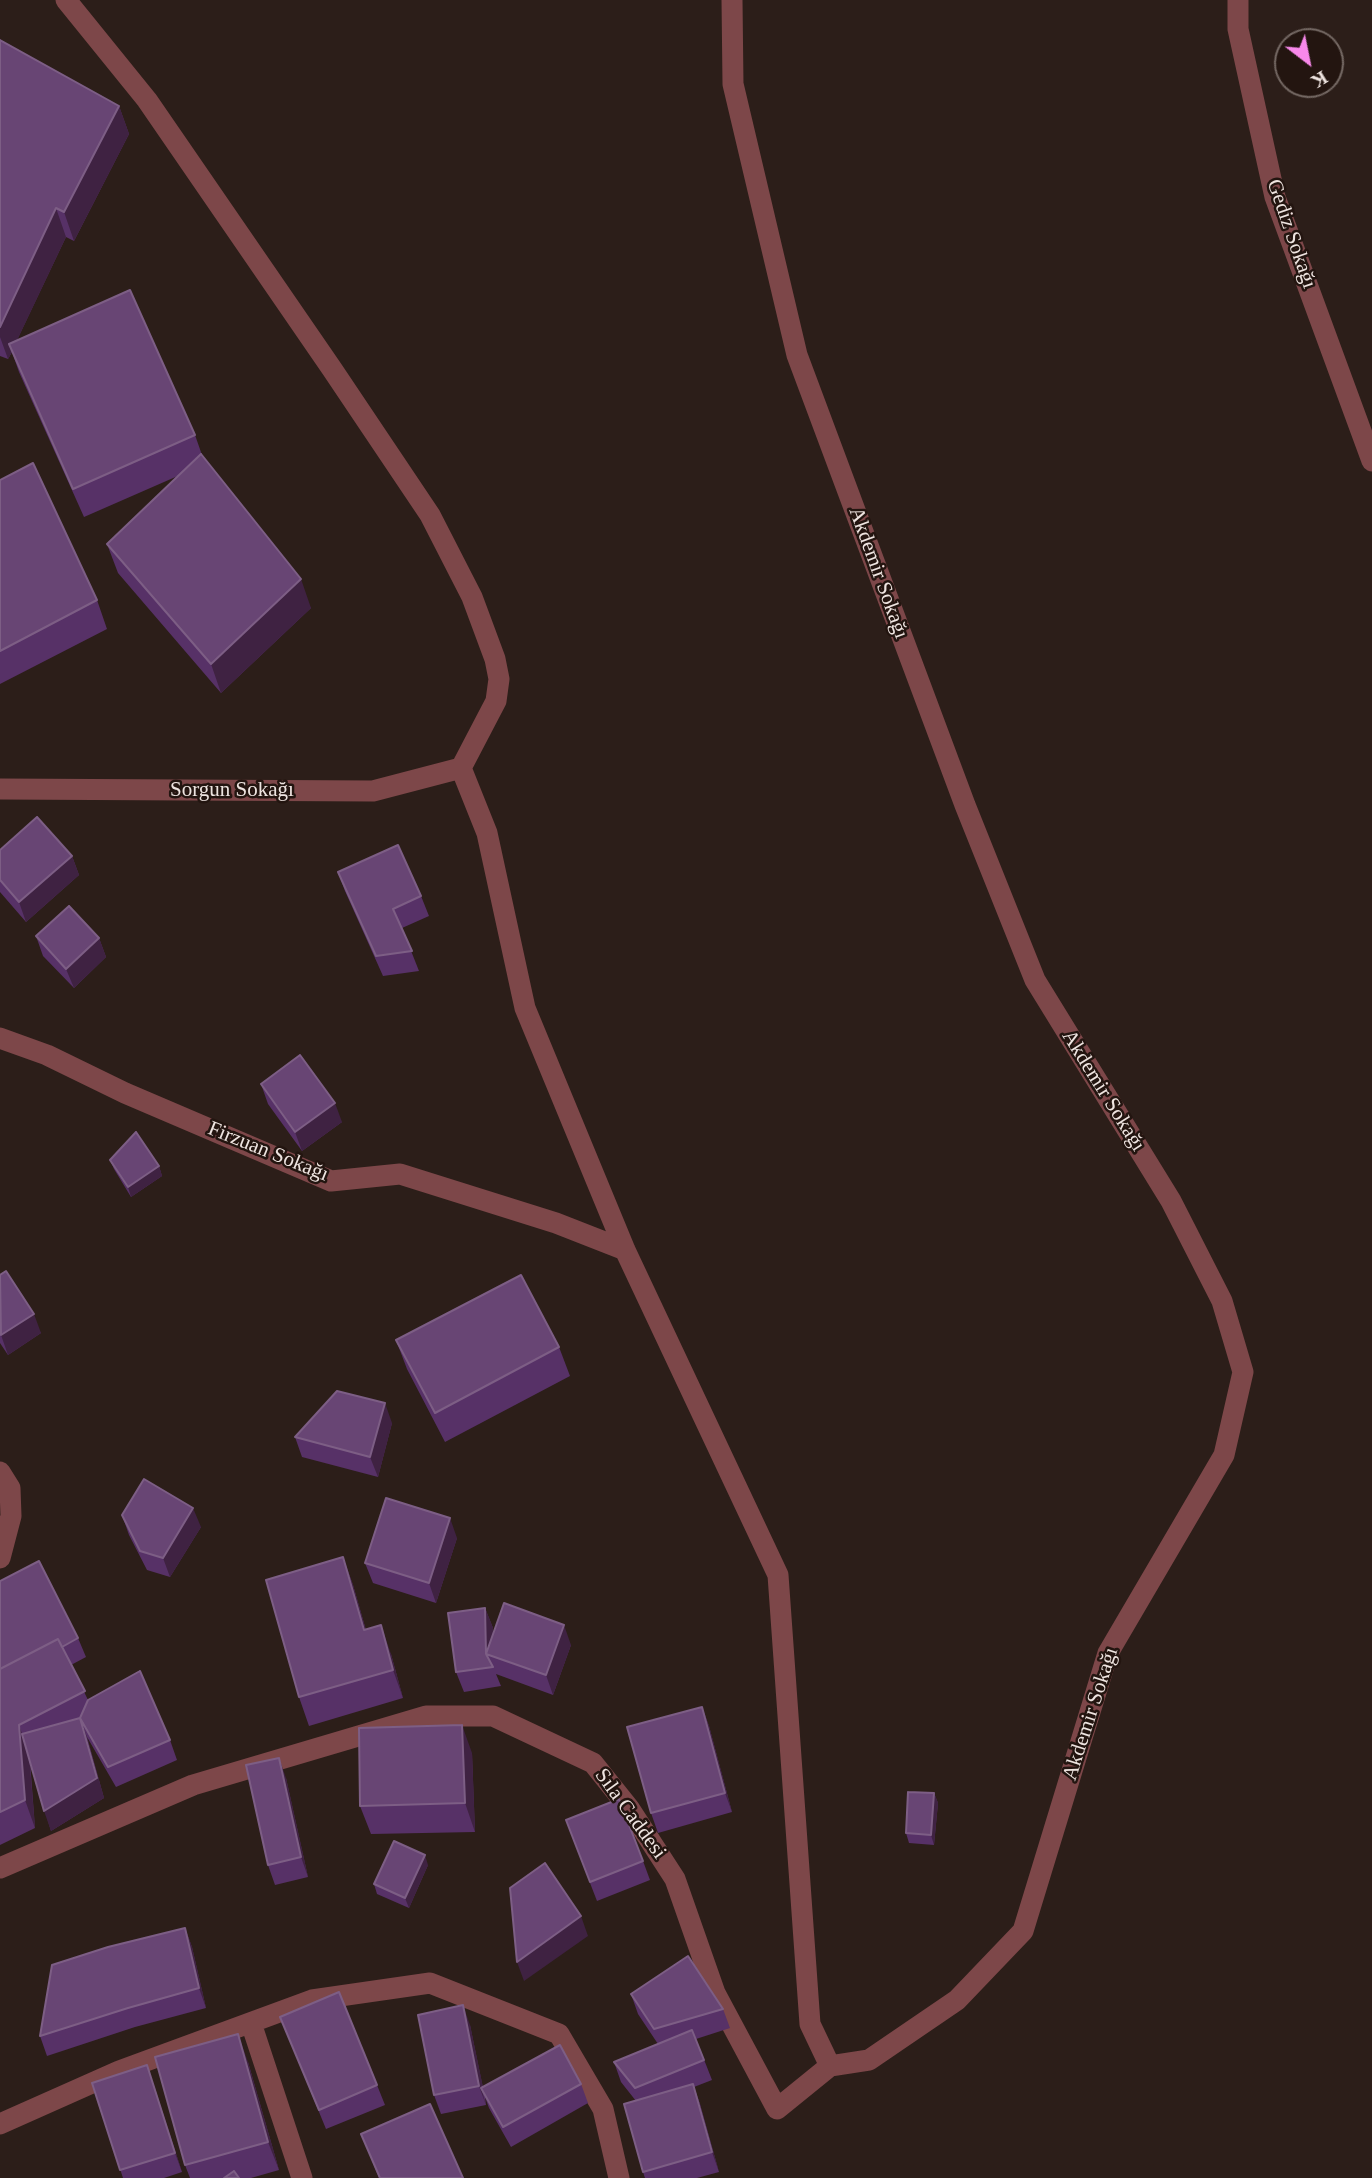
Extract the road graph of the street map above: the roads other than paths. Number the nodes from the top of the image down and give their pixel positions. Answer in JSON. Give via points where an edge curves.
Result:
{"nodes":[{"id":1,"x":66,"y":0,"type":"edge"},
{"id":2,"x":732,"y":0,"type":"edge"},
{"id":3,"x":1238,"y":0,"type":"edge"},
{"id":4,"x":1372,"y":461,"type":"edge"},
{"id":5,"x":461,"y":768,"type":"junction"},
{"id":6,"x":0,"y":789,"type":"edge"},
{"id":7,"x":0,"y":1038,"type":"edge"},
{"id":8,"x":625,"y":1250,"type":"junction"},
{"id":9,"x":0,"y":1472,"type":"edge"},
{"id":10,"x":0,"y":1558,"type":"edge"},
{"id":11,"x":0,"y":1868,"type":"edge"},
{"id":12,"x":251,"y":2023,"type":"junction"},
{"id":13,"x":830,"y":2066,"type":"junction"},
{"id":14,"x":0,"y":2124,"type":"edge"},
{"id":15,"x":302,"y":2178,"type":"edge"},
{"id":16,"x":619,"y":2178,"type":"edge"}],
"edges":[{"from":1,"to":5,"type":"street","via":[[147,100],[430,515],[472,597],[499,679],[496,701]]},
{"from":2,"to":13,"type":"street","name":"Akdemir Sokağı","via":[[733,84],[802,368],[1035,980],[1171,1201],[1222,1301],[1243,1372],[1224,1455],[1108,1653],[1023,1931],[957,2000],[869,2060]]},
{"from":3,"to":4,"type":"street","name":"Gediz Sokağı","via":[[1238,29],[1275,197]]},
{"from":5,"to":6,"type":"street","name":"Sorgun Sokağı","via":[[373,791]]},
{"from":5,"to":8,"type":"street","via":[[487,833],[525,1008]]},
{"from":7,"to":8,"type":"street","name":"Firzuan Sokağı","via":[[331,1181],[400,1174]]},
{"from":8,"to":13,"type":"street","via":[[778,1575],[810,2024]]},
{"from":9,"to":10,"type":"street","via":[[10,1488],[11,1516]]},
{"from":11,"to":13,"type":"street","name":"Sıla Caddesi","via":[[193,1785],[426,1716],[493,1716],[593,1763],[629,1808],[675,1879],[715,1993],[777,2109]]},
{"from":12,"to":14,"type":"street","via":[[120,2071]]},
{"from":12,"to":15,"type":"street"},
{"from":12,"to":16,"type":"street","via":[[312,2000],[430,1983],[559,2034],[603,2109]]}]}
